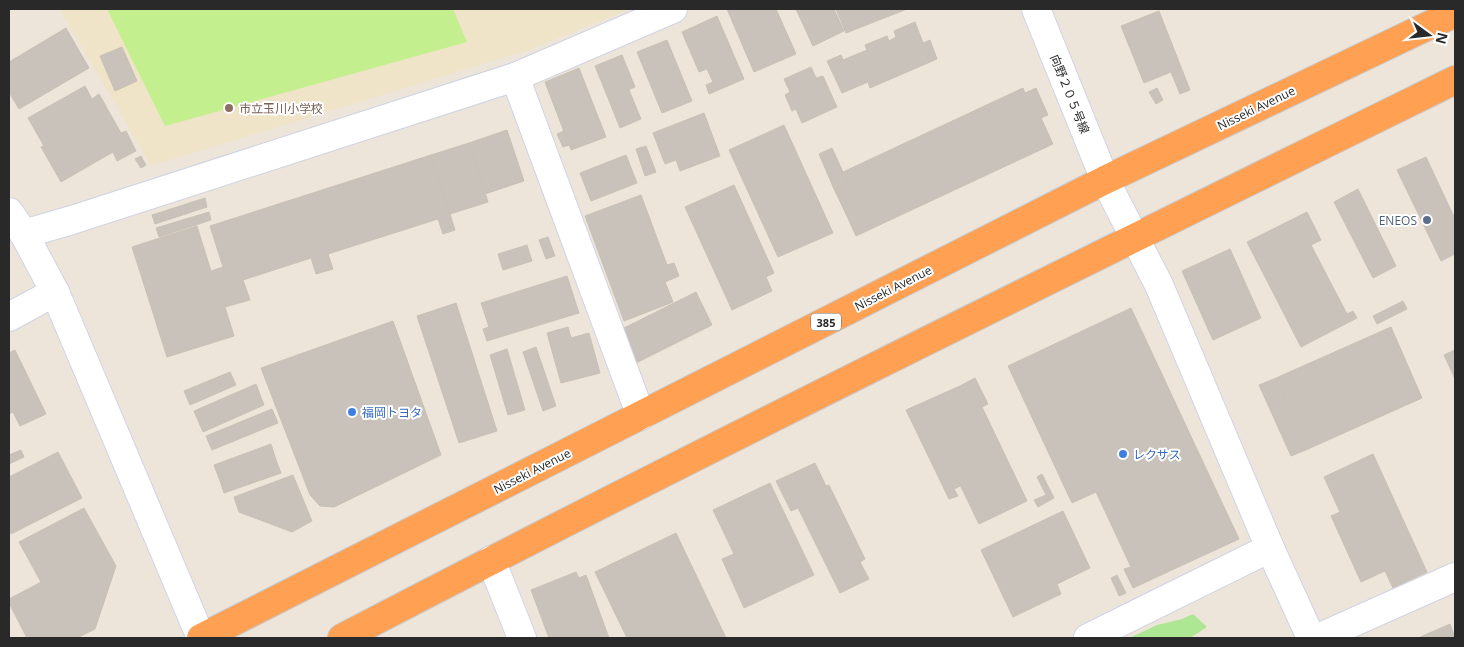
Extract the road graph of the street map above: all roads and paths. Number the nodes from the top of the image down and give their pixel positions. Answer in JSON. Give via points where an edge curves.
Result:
{"nodes":[{"id":1,"x":673,"y":9,"type":"edge"},
{"id":2,"x":1036,"y":9,"type":"edge"},
{"id":3,"x":1455,"y":13,"type":"edge"},
{"id":4,"x":515,"y":77,"type":"junction"},
{"id":5,"x":1455,"y":80,"type":"edge"},
{"id":6,"x":1105,"y":180,"type":"junction"},
{"id":7,"x":16,"y":223,"type":"edge"},
{"id":8,"x":1135,"y":237,"type":"junction"},
{"id":9,"x":56,"y":292,"type":"junction"},
{"id":10,"x":9,"y":317,"type":"edge"},
{"id":11,"x":641,"y":416,"type":"junction"},
{"id":12,"x":1270,"y":548,"type":"junction"},
{"id":13,"x":491,"y":560,"type":"junction"},
{"id":14,"x":1455,"y":577,"type":"edge"},
{"id":15,"x":201,"y":638,"type":"edge"},
{"id":16,"x":342,"y":638,"type":"edge"},
{"id":17,"x":522,"y":638,"type":"edge"},
{"id":18,"x":1088,"y":638,"type":"edge"},
{"id":19,"x":1311,"y":638,"type":"edge"},
{"id":20,"x":1318,"y":638,"type":"edge"}],
"edges":[{"from":1,"to":4,"type":"street"},
{"from":2,"to":6,"type":"street","name":"向野２０５号線"},
{"from":3,"to":6,"type":"highway","name":"Nisseki Avenue","number":"385"},
{"from":4,"to":7,"type":"street","via":[[72,220]]},
{"from":4,"to":11,"type":"street"},
{"from":5,"to":8,"type":"highway"},
{"from":6,"to":8,"type":"street","name":"向野２０５号線"},
{"from":6,"to":11,"type":"highway","name":"Nisseki Avenue","number":"385"},
{"from":7,"to":9,"type":"street"},
{"from":8,"to":12,"type":"street","name":"向野２０５号線"},
{"from":8,"to":13,"type":"highway"},
{"from":9,"to":10,"type":"street"},
{"from":9,"to":15,"type":"street"},
{"from":11,"to":15,"type":"highway","name":"Nisseki Avenue","number":"385"},
{"from":12,"to":18,"type":"street"},
{"from":12,"to":19,"type":"street","name":"向野２０５号線"},
{"from":13,"to":16,"type":"highway"},
{"from":13,"to":17,"type":"street"},
{"from":14,"to":20,"type":"street"}]}
